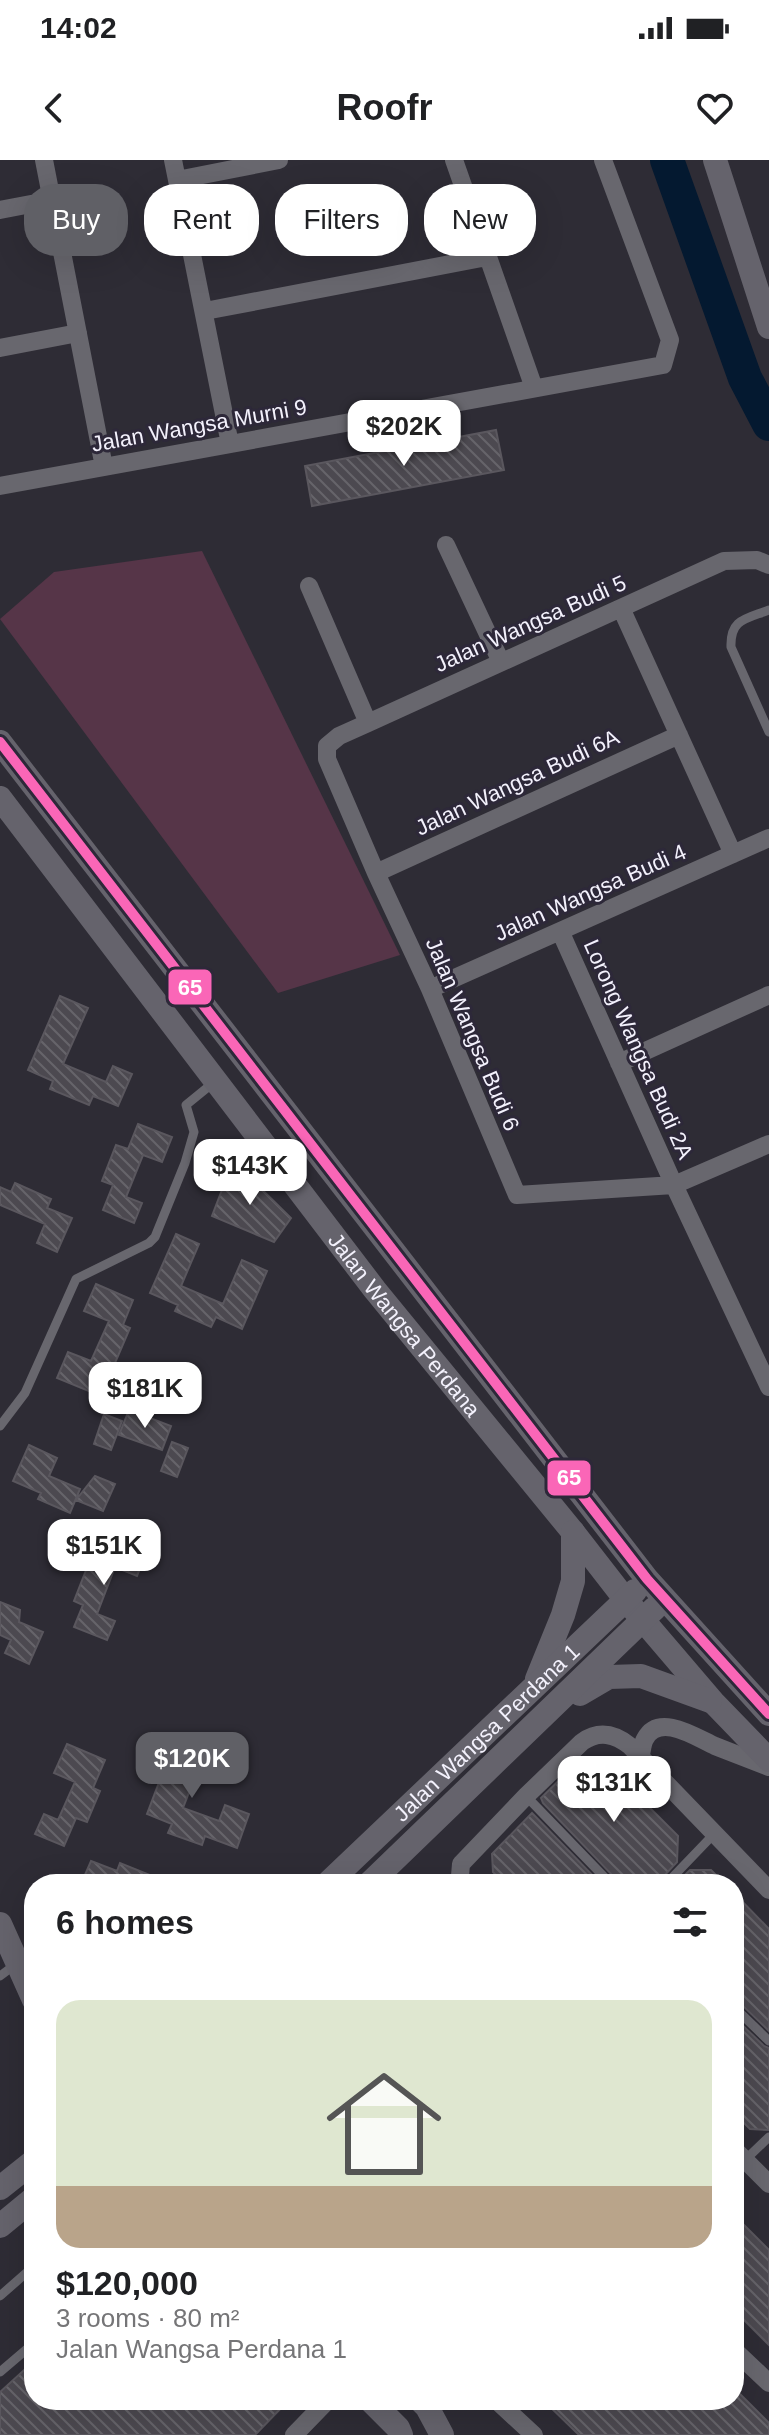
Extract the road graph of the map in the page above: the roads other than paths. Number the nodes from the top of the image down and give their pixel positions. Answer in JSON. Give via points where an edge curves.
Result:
{"nodes":[{"id":1,"x":44,"y":160,"type":"edge"},
{"id":2,"x":173,"y":160,"type":"edge"},
{"id":3,"x":279,"y":160,"type":"edge"},
{"id":4,"x":454,"y":160,"type":"edge"},
{"id":5,"x":603,"y":160,"type":"edge"},
{"id":6,"x":715,"y":160,"type":"edge"},
{"id":7,"x":177,"y":180,"type":"junction"},
{"id":8,"x":49,"y":184,"type":"edge"},
{"id":9,"x":24,"y":205,"type":"edge"},
{"id":10,"x":0,"y":210,"type":"edge"},
{"id":11,"x":63,"y":256,"type":"edge"},
{"id":12,"x":487,"y":257,"type":"junction"},
{"id":13,"x":205,"y":311,"type":"junction"},
{"id":14,"x":769,"y":327,"type":"edge"},
{"id":15,"x":78,"y":333,"type":"junction"},
{"id":16,"x":0,"y":348,"type":"edge"},
{"id":17,"x":534,"y":388,"type":"junction"},
{"id":18,"x":230,"y":444,"type":"junction"},
{"id":19,"x":104,"y":467,"type":"junction"},
{"id":20,"x":0,"y":486,"type":"edge"},
{"id":21,"x":446,"y":545,"type":"dead end"},
{"id":22,"x":763,"y":563,"type":"edge"},
{"id":23,"x":309,"y":586,"type":"dead end"},
{"id":24,"x":621,"y":608,"type":"junction"},
{"id":25,"x":769,"y":610,"type":"edge"},
{"id":26,"x":501,"y":662,"type":"junction"},
{"id":27,"x":368,"y":723,"type":"junction"},
{"id":28,"x":769,"y":732,"type":"edge"},
{"id":29,"x":679,"y":735,"type":"junction"},
{"id":30,"x":0,"y":742,"type":"edge"},
{"id":31,"x":327,"y":746,"type":"joint"},
{"id":32,"x":0,"y":798,"type":"edge"},
{"id":33,"x":769,"y":838,"type":"edge"},
{"id":34,"x":733,"y":854,"type":"junction"},
{"id":35,"x":376,"y":873,"type":"junction"},
{"id":36,"x":561,"y":933,"type":"junction"},
{"id":37,"x":430,"y":989,"type":"junction"},
{"id":38,"x":769,"y":995,"type":"edge"},
{"id":39,"x":619,"y":1063,"type":"junction"},
{"id":40,"x":216,"y":1080,"type":"junction"},
{"id":41,"x":769,"y":1144,"type":"edge"},
{"id":42,"x":674,"y":1185,"type":"junction"},
{"id":43,"x":769,"y":1387,"type":"edge"},
{"id":44,"x":0,"y":1426,"type":"edge"},
{"id":45,"x":573,"y":1532,"type":"junction"},
{"id":46,"x":647,"y":1579,"type":"junction"},
{"id":47,"x":665,"y":1598,"type":"junction"},
{"id":48,"x":625,"y":1599,"type":"junction"},
{"id":49,"x":643,"y":1619,"type":"junction"},
{"id":50,"x":532,"y":1690,"type":"junction"},
{"id":51,"x":713,"y":1702,"type":"junction"},
{"id":52,"x":552,"y":1710,"type":"junction"},
{"id":53,"x":769,"y":1714,"type":"edge"},
{"id":54,"x":640,"y":1758,"type":"junction"},
{"id":55,"x":769,"y":1760,"type":"edge"},
{"id":56,"x":769,"y":1767,"type":"edge"},
{"id":57,"x":526,"y":1796,"type":"junction"},
{"id":58,"x":713,"y":1835,"type":"junction"},
{"id":59,"x":338,"y":1874,"type":"edge"},
{"id":60,"x":380,"y":1874,"type":"edge"},
{"id":61,"x":460,"y":1874,"type":"edge"},
{"id":62,"x":601,"y":1874,"type":"edge"},
{"id":63,"x":676,"y":1874,"type":"edge"},
{"id":64,"x":769,"y":1890,"type":"edge"},
{"id":65,"x":2,"y":1931,"type":"edge"},
{"id":66,"x":9,"y":1970,"type":"edge"},
{"id":67,"x":24,"y":1988,"type":"edge"},
{"id":68,"x":744,"y":2017,"type":"edge"},
{"id":69,"x":769,"y":2041,"type":"edge"},
{"id":70,"x":769,"y":2137,"type":"edge"},
{"id":71,"x":744,"y":2153,"type":"edge"},
{"id":72,"x":744,"y":2159,"type":"edge"},
{"id":73,"x":24,"y":2169,"type":"edge"},
{"id":74,"x":769,"y":2184,"type":"edge"},
{"id":75,"x":0,"y":2188,"type":"edge"},
{"id":76,"x":24,"y":2206,"type":"edge"},
{"id":77,"x":0,"y":2226,"type":"edge"},
{"id":78,"x":24,"y":2275,"type":"edge"},
{"id":79,"x":0,"y":2296,"type":"edge"},
{"id":80,"x":24,"y":2352,"type":"edge"},
{"id":81,"x":744,"y":2359,"type":"edge"},
{"id":82,"x":0,"y":2372,"type":"edge"},
{"id":83,"x":769,"y":2383,"type":"edge"},
{"id":84,"x":318,"y":2410,"type":"edge"},
{"id":85,"x":381,"y":2410,"type":"edge"},
{"id":86,"x":431,"y":2410,"type":"edge"},
{"id":87,"x":507,"y":2410,"type":"edge"},
{"id":88,"x":294,"y":2435,"type":"edge"},
{"id":89,"x":401,"y":2435,"type":"edge"},
{"id":90,"x":442,"y":2435,"type":"edge"},
{"id":91,"x":534,"y":2435,"type":"edge"}],
"edges":[{"from":1,"to":8,"type":"street"},
{"from":2,"to":7,"type":"street"},
{"from":3,"to":7,"type":"street"},
{"from":4,"to":12,"type":"street"},
{"from":5,"to":17,"type":"street","name":"Jalan Wangsa Murni 9","via":[[670,340],[663,365]]},
{"from":6,"to":14,"type":"main road"},
{"from":7,"to":13,"type":"street"},
{"from":9,"to":10,"type":"street"},
{"from":11,"to":15,"type":"street"},
{"from":12,"to":13,"type":"street"},
{"from":12,"to":17,"type":"street"},
{"from":13,"to":18,"type":"street"},
{"from":15,"to":16,"type":"street"},
{"from":15,"to":19,"type":"street"},
{"from":17,"to":18,"type":"street","name":"Jalan Wangsa Murni 9"},
{"from":18,"to":19,"type":"street","name":"Jalan Wangsa Murni 9"},
{"from":19,"to":20,"type":"street","name":"Jalan Wangsa Murni 9"},
{"from":21,"to":26,"type":"street"},
{"from":22,"to":24,"type":"street","name":"Jalan Wangsa Budi 5","via":[[724,561]]},
{"from":23,"to":27,"type":"street"},
{"from":24,"to":26,"type":"street","name":"Jalan Wangsa Budi 5"},
{"from":24,"to":29,"type":"street"},
{"from":25,"to":28,"type":"lane","via":[[739,623],[731,633],[731,647]]},
{"from":26,"to":27,"type":"street","name":"Jalan Wangsa Budi 5"},
{"from":27,"to":31,"type":"street","name":"Jalan Wangsa Budi 5"},
{"from":29,"to":34,"type":"street"},
{"from":29,"to":35,"type":"street","name":"Jalan Wangsa Budi 6A"},
{"from":30,"to":46,"type":"main road","name":"Jalan Wangsa Perdana"},
{"from":31,"to":35,"type":"street","name":"Jalan Wangsa Budi 6","via":[[327,759]]},
{"from":32,"to":40,"type":"main road","name":"Jalan Wangsa Perdana"},
{"from":33,"to":34,"type":"street","name":"Jalan Wangsa Budi 4"},
{"from":34,"to":36,"type":"street","name":"Jalan Wangsa Budi 4"},
{"from":35,"to":37,"type":"street","name":"Jalan Wangsa Budi 6"},
{"from":36,"to":37,"type":"street","name":"Jalan Wangsa Budi 4"},
{"from":36,"to":39,"type":"street","name":"Lorong Wangsa Budi 2A"},
{"from":37,"to":42,"type":"street","name":"Jalan Wangsa Budi 6","via":[[517,1195]]},
{"from":38,"to":39,"type":"street"},
{"from":39,"to":42,"type":"street","name":"Lorong Wangsa Budi 2A"},
{"from":40,"to":44,"type":"lane","via":[[186,1105],[194,1132],[155,1237],[76,1279],[25,1393]]},
{"from":40,"to":45,"type":"main road","name":"Jalan Wangsa Perdana","via":[[375,1290]]},
{"from":41,"to":42,"type":"street"},
{"from":42,"to":43,"type":"street","name":"Lorong Wangsa Budi 2A"},
{"from":45,"to":48,"type":"main road","name":"Jalan Wangsa Perdana"},
{"from":45,"to":50,"type":"main road","via":[[573,1581]]},
{"from":46,"to":47,"type":"main road","name":"Jalan Wangsa Perdana"},
{"from":46,"to":48,"type":"main road","name":"Jalan Wangsa Perdana 1"},
{"from":47,"to":49,"type":"main road","name":"Jalan Wangsa Perdana 1"},
{"from":47,"to":53,"type":"main road","name":"Jalan Wangsa Perdana"},
{"from":48,"to":49,"type":"main road","name":"Jalan Wangsa Perdana"},
{"from":48,"to":50,"type":"main road","name":"Jalan Wangsa Perdana 1"},
{"from":49,"to":51,"type":"main road","name":"Jalan Wangsa Perdana"},
{"from":49,"to":52,"type":"main road","name":"Jalan Wangsa Perdana 1"},
{"from":50,"to":59,"type":"main road","name":"Jalan Wangsa Perdana 1"},
{"from":51,"to":52,"type":"main road","via":[[641,1676],[609,1677]]},
{"from":51,"to":55,"type":"main road","name":"Jalan Wangsa Perdana"},
{"from":52,"to":60,"type":"main road","name":"Jalan Wangsa Perdana 1"},
{"from":54,"to":56,"type":"street","via":[[645,1738],[667,1727],[689,1731]]},
{"from":54,"to":57,"type":"street","via":[[618,1737],[591,1736]]},
{"from":54,"to":58,"type":"street"},
{"from":57,"to":61,"type":"street","via":[[461,1864]]},
{"from":57,"to":62,"type":"lane"},
{"from":58,"to":63,"type":"lane"},
{"from":58,"to":64,"type":"street"},
{"from":65,"to":66,"type":"main road"},
{"from":66,"to":67,"type":"main road"},
{"from":68,"to":69,"type":"lane"},
{"from":70,"to":71,"type":"lane"},
{"from":72,"to":74,"type":"street"},
{"from":73,"to":75,"type":"main road"},
{"from":76,"to":77,"type":"main road"},
{"from":78,"to":79,"type":"lane"},
{"from":80,"to":82,"type":"lane"},
{"from":81,"to":83,"type":"street"},
{"from":84,"to":88,"type":"street"},
{"from":85,"to":89,"type":"main road"},
{"from":86,"to":90,"type":"main road"},
{"from":87,"to":91,"type":"street"}]}
